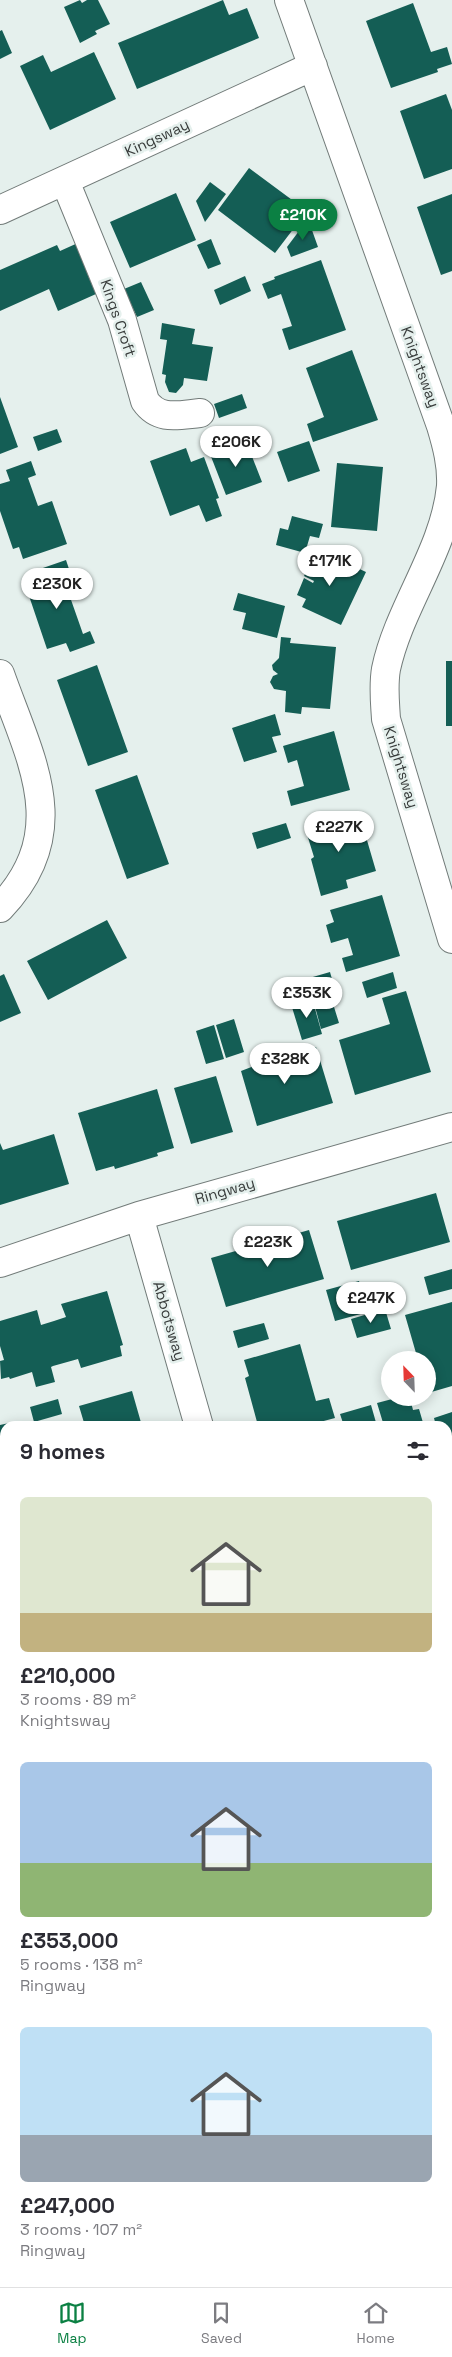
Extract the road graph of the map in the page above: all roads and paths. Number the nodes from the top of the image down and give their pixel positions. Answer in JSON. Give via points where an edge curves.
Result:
{"nodes":[{"id":1,"x":289,"y":0,"type":"edge"},
{"id":2,"x":313,"y":66,"type":"junction"},
{"id":3,"x":65,"y":181,"type":"junction"},
{"id":4,"x":0,"y":210,"type":"edge"},
{"id":5,"x":200,"y":414,"type":"dead end"},
{"id":6,"x":0,"y":674,"type":"edge"},
{"id":7,"x":0,"y":908,"type":"edge"},
{"id":8,"x":452,"y":939,"type":"edge"},
{"id":9,"x":452,"y":1127,"type":"edge"},
{"id":10,"x":139,"y":1216,"type":"junction"},
{"id":11,"x":0,"y":1262,"type":"edge"},
{"id":12,"x":198,"y":1421,"type":"edge"}],
"edges":[{"from":1,"to":2,"type":"street","name":"Knightsway"},
{"from":2,"to":3,"type":"street","name":"Kingsway"},
{"from":2,"to":8,"type":"street","name":"Knightsway","via":[[449,455],[451,484],[446,514],[392,648],[384,695],[386,719]]},
{"from":3,"to":4,"type":"street","name":"Kingsway"},
{"from":3,"to":5,"type":"street","name":"Kings Croft","via":[[122,320],[145,401],[150,408],[166,416]]},
{"from":6,"to":7,"type":"street","via":[[38,782],[42,810],[39,839],[30,867],[16,892]]},
{"from":9,"to":10,"type":"street","name":"Ringway"},
{"from":10,"to":11,"type":"street","name":"Ringway"},
{"from":10,"to":12,"type":"street","name":"Abbotsway"}]}
